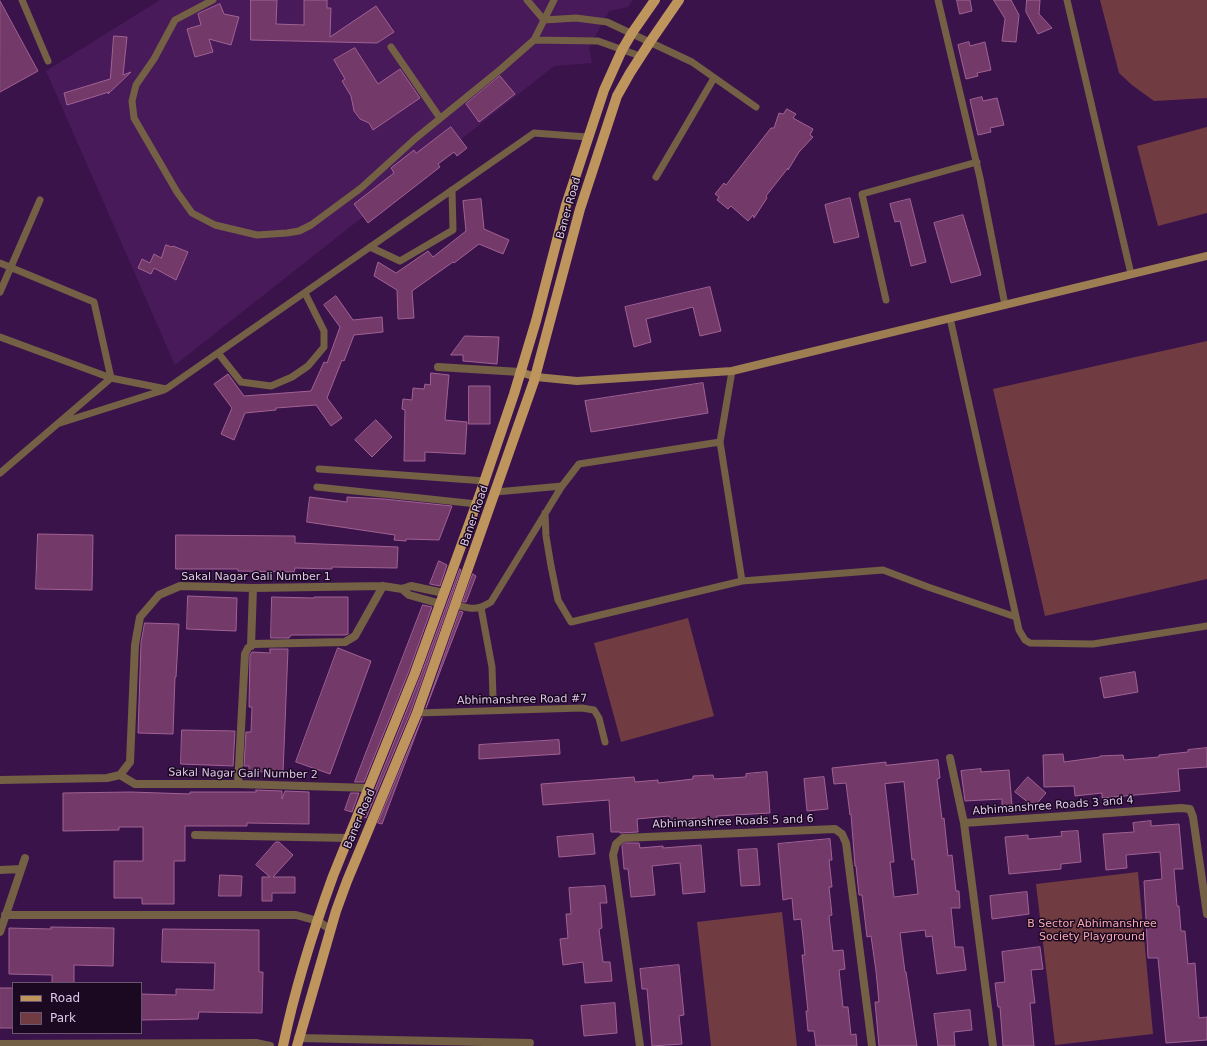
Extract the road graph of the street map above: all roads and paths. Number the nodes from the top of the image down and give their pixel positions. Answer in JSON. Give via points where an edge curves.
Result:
{"nodes":[{"id":1,"x":22,"y":0,"type":"edge"},
{"id":2,"x":213,"y":0,"type":"edge"},
{"id":3,"x":527,"y":0,"type":"edge"},
{"id":4,"x":554,"y":0,"type":"edge"},
{"id":5,"x":655,"y":0,"type":"edge"},
{"id":6,"x":679,"y":0,"type":"edge"},
{"id":7,"x":938,"y":0,"type":"edge"},
{"id":8,"x":1067,"y":0,"type":"edge"},
{"id":9,"x":544,"y":20,"type":"junction"},
{"id":10,"x":632,"y":33,"type":"junction"},
{"id":11,"x":534,"y":40,"type":"junction"},
{"id":12,"x":650,"y":42,"type":"junction"},
{"id":13,"x":391,"y":47,"type":"dead end"},
{"id":14,"x":622,"y":50,"type":"junction"},
{"id":15,"x":640,"y":56,"type":"junction"},
{"id":16,"x":48,"y":61,"type":"dead end"},
{"id":17,"x":714,"y":78,"type":"junction"},
{"id":18,"x":756,"y":107,"type":"dead end"},
{"id":19,"x":440,"y":118,"type":"junction"},
{"id":20,"x":588,"y":137,"type":"junction"},
{"id":21,"x":977,"y":162,"type":"junction"},
{"id":22,"x":656,"y":177,"type":"dead end"},
{"id":23,"x":452,"y":190,"type":"junction"},
{"id":24,"x":40,"y":200,"type":"dead end"},
{"id":25,"x":370,"y":247,"type":"junction"},
{"id":26,"x":1207,"y":256,"type":"edge"},
{"id":27,"x":0,"y":263,"type":"edge"},
{"id":28,"x":10,"y":267,"type":"junction"},
{"id":29,"x":1130,"y":274,"type":"junction"},
{"id":30,"x":0,"y":292,"type":"edge"},
{"id":31,"x":305,"y":293,"type":"junction"},
{"id":32,"x":886,"y":300,"type":"dead end"},
{"id":33,"x":1005,"y":305,"type":"junction"},
{"id":34,"x":950,"y":318,"type":"junction"},
{"id":35,"x":0,"y":337,"type":"edge"},
{"id":36,"x":218,"y":353,"type":"junction"},
{"id":37,"x":438,"y":367,"type":"dead end"},
{"id":38,"x":732,"y":370,"type":"junction"},
{"id":39,"x":520,"y":372,"type":"junction"},
{"id":40,"x":536,"y":377,"type":"junction"},
{"id":41,"x":111,"y":378,"type":"junction"},
{"id":42,"x":166,"y":389,"type":"junction"},
{"id":43,"x":57,"y":424,"type":"junction"},
{"id":44,"x":720,"y":442,"type":"junction"},
{"id":45,"x":319,"y":469,"type":"dead end"},
{"id":46,"x":0,"y":473,"type":"edge"},
{"id":47,"x":485,"y":481,"type":"junction"},
{"id":48,"x":562,"y":486,"type":"junction"},
{"id":49,"x":317,"y":487,"type":"dead end"},
{"id":50,"x":496,"y":492,"type":"junction"},
{"id":51,"x":477,"y":504,"type":"junction"},
{"id":52,"x":545,"y":513,"type":"junction"},
{"id":53,"x":742,"y":581,"type":"junction"},
{"id":54,"x":383,"y":586,"type":"junction"},
{"id":55,"x":253,"y":588,"type":"junction"},
{"id":56,"x":402,"y":589,"type":"junction"},
{"id":57,"x":444,"y":593,"type":"junction"},
{"id":58,"x":441,"y":604,"type":"junction"},
{"id":59,"x":456,"y":605,"type":"junction"},
{"id":60,"x":481,"y":608,"type":"junction"},
{"id":61,"x":1016,"y":617,"type":"junction"},
{"id":62,"x":1207,"y":626,"type":"edge"},
{"id":63,"x":251,"y":646,"type":"junction"},
{"id":64,"x":493,"y":698,"type":"dead end"},
{"id":65,"x":417,"y":713,"type":"junction"},
{"id":66,"x":605,"y":742,"type":"dead end"},
{"id":67,"x":950,"y":758,"type":"dead end"},
{"id":68,"x":120,"y":775,"type":"junction"},
{"id":69,"x":0,"y":780,"type":"edge"},
{"id":70,"x":238,"y":784,"type":"junction"},
{"id":71,"x":369,"y":788,"type":"junction"},
{"id":72,"x":964,"y":823,"type":"junction"},
{"id":73,"x":195,"y":835,"type":"dead end"},
{"id":74,"x":348,"y":838,"type":"junction"},
{"id":75,"x":25,"y":858,"type":"dead end"},
{"id":76,"x":21,"y":869,"type":"junction"},
{"id":77,"x":0,"y":870,"type":"edge"},
{"id":78,"x":1207,"y":914,"type":"edge"},
{"id":79,"x":5,"y":915,"type":"junction"},
{"id":80,"x":318,"y":921,"type":"junction"},
{"id":81,"x":331,"y":930,"type":"junction"},
{"id":82,"x":0,"y":932,"type":"edge"},
{"id":83,"x":298,"y":1042,"type":"edge"},
{"id":84,"x":530,"y":1043,"type":"dead end"},
{"id":85,"x":0,"y":1044,"type":"edge"},
{"id":86,"x":88,"y":1044,"type":"edge"},
{"id":87,"x":270,"y":1046,"type":"edge"},
{"id":88,"x":283,"y":1046,"type":"edge"},
{"id":89,"x":640,"y":1046,"type":"edge"},
{"id":90,"x":872,"y":1046,"type":"edge"},
{"id":91,"x":993,"y":1046,"type":"edge"}],
"edges":[{"from":1,"to":16,"type":"lane"},
{"from":2,"to":19,"type":"lane","via":[[175,20],[154,59],[136,85],[132,101],[134,118],[192,214],[215,225],[257,235],[300,231],[361,188]]},
{"from":3,"to":9,"type":"lane"},
{"from":4,"to":9,"type":"lane"},
{"from":5,"to":10,"type":"main road","name":"Baner Road"},
{"from":6,"to":12,"type":"main road","name":"Baner Road"},
{"from":7,"to":21,"type":"lane"},
{"from":8,"to":29,"type":"lane"},
{"from":9,"to":10,"type":"lane","via":[[576,18],[607,22]]},
{"from":9,"to":11,"type":"lane"},
{"from":10,"to":12,"type":"lane"},
{"from":10,"to":14,"type":"main road","name":"Baner Road"},
{"from":11,"to":14,"type":"lane","via":[[598,41]]},
{"from":11,"to":19,"type":"lane"},
{"from":12,"to":15,"type":"main road","name":"Baner Road"},
{"from":12,"to":17,"type":"lane","via":[[692,62]]},
{"from":13,"to":19,"type":"lane"},
{"from":14,"to":15,"type":"lane"},
{"from":14,"to":20,"type":"main road","name":"Baner Road","via":[[604,90]]},
{"from":15,"to":40,"type":"main road","name":"Baner Road","via":[[617,96],[602,141],[580,210]]},
{"from":17,"to":18,"type":"lane"},
{"from":17,"to":22,"type":"lane"},
{"from":20,"to":23,"type":"lane","via":[[534,133]]},
{"from":20,"to":39,"type":"main road","name":"Baner Road","via":[[566,205]]},
{"from":21,"to":32,"type":"lane","via":[[862,194]]},
{"from":21,"to":33,"type":"lane"},
{"from":23,"to":25,"type":"lane"},
{"from":23,"to":25,"type":"lane","via":[[453,230],[400,262]]},
{"from":24,"to":28,"type":"lane"},
{"from":25,"to":31,"type":"lane"},
{"from":26,"to":29,"type":"street"},
{"from":27,"to":28,"type":"lane"},
{"from":28,"to":30,"type":"lane"},
{"from":28,"to":41,"type":"lane","via":[[94,302]]},
{"from":29,"to":33,"type":"street"},
{"from":31,"to":36,"type":"lane"},
{"from":31,"to":36,"type":"lane","via":[[324,331],[324,347],[303,370],[271,386],[241,382]]},
{"from":33,"to":34,"type":"street"},
{"from":34,"to":38,"type":"street"},
{"from":34,"to":61,"type":"lane"},
{"from":35,"to":41,"type":"lane"},
{"from":36,"to":42,"type":"lane"},
{"from":37,"to":39,"type":"street"},
{"from":38,"to":40,"type":"street","via":[[577,381]]},
{"from":38,"to":44,"type":"lane"},
{"from":39,"to":40,"type":"street"},
{"from":39,"to":47,"type":"main road","name":"Baner Road"},
{"from":40,"to":50,"type":"main road","name":"Baner Road"},
{"from":41,"to":42,"type":"lane"},
{"from":41,"to":43,"type":"lane"},
{"from":42,"to":43,"type":"lane"},
{"from":43,"to":46,"type":"lane"},
{"from":44,"to":48,"type":"lane","via":[[579,464]]},
{"from":44,"to":53,"type":"lane"},
{"from":45,"to":47,"type":"lane"},
{"from":47,"to":51,"type":"main road","name":"Baner Road"},
{"from":48,"to":50,"type":"lane"},
{"from":48,"to":52,"type":"lane"},
{"from":49,"to":51,"type":"lane"},
{"from":50,"to":59,"type":"main road","name":"Baner Road"},
{"from":51,"to":57,"type":"main road","name":"Baner Road"},
{"from":52,"to":53,"type":"lane","via":[[546,536],[558,600],[571,622]]},
{"from":52,"to":60,"type":"lane","via":[[491,602]]},
{"from":53,"to":61,"type":"lane","via":[[883,570]]},
{"from":54,"to":55,"type":"street","name":"Sakal Nagar Gali Number 1"},
{"from":54,"to":56,"type":"street","name":"Sakal Nagar Gali Number 1"},
{"from":54,"to":63,"type":"street","via":[[355,636],[350,640]]},
{"from":55,"to":63,"type":"street"},
{"from":55,"to":68,"type":"street","name":"Sakal Nagar Gali Number 1","via":[[180,586],[159,595],[140,617],[134,645],[130,762]]},
{"from":56,"to":57,"type":"street","via":[[412,586]]},
{"from":56,"to":58,"type":"street","via":[[409,596]]},
{"from":57,"to":58,"type":"main road","name":"Baner Road"},
{"from":58,"to":71,"type":"main road","name":"Baner Road"},
{"from":59,"to":60,"type":"lane"},
{"from":59,"to":65,"type":"main road","name":"Baner Road"},
{"from":60,"to":64,"type":"lane","via":[[492,667]]},
{"from":61,"to":62,"type":"lane","via":[[1019,630],[1030,643],[1093,644]]},
{"from":63,"to":70,"type":"street","via":[[245,654]]},
{"from":65,"to":66,"type":"lane","name":"Abhimanshree Road #7","via":[[582,708],[594,710],[599,718]]},
{"from":65,"to":81,"type":"main road","name":"Baner Road","via":[[347,882]]},
{"from":67,"to":72,"type":"street"},
{"from":68,"to":69,"type":"street","via":[[108,778]]},
{"from":68,"to":70,"type":"street","name":"Sakal Nagar Gali Number 2","via":[[135,784]]},
{"from":70,"to":71,"type":"street","name":"Sakal Nagar Gali Number 2"},
{"from":71,"to":74,"type":"main road","name":"Baner Road"},
{"from":72,"to":78,"type":"street","name":"Abhimanshree Roads 3 and 4","via":[[1190,809]]},
{"from":72,"to":91,"type":"street","name":"Abhimanshree Roads 3 and 4"},
{"from":73,"to":74,"type":"street"},
{"from":74,"to":80,"type":"main road","name":"Baner Road"},
{"from":75,"to":76,"type":"street"},
{"from":76,"to":77,"type":"street"},
{"from":76,"to":79,"type":"street"},
{"from":79,"to":80,"type":"street","via":[[296,915]]},
{"from":79,"to":82,"type":"street"},
{"from":80,"to":81,"type":"street"},
{"from":80,"to":88,"type":"main road","name":"Baner Road","via":[[293,1002]]},
{"from":81,"to":83,"type":"main road","name":"Baner Road"},
{"from":83,"to":84,"type":"street"},
{"from":85,"to":86,"type":"street"},
{"from":86,"to":87,"type":"street","via":[[256,1043]]},
{"from":89,"to":90,"type":"street","name":"Abhimanshree Roads 5 and 6","via":[[613,855],[616,844],[623,838],[835,829],[842,834],[846,843]]}]}
